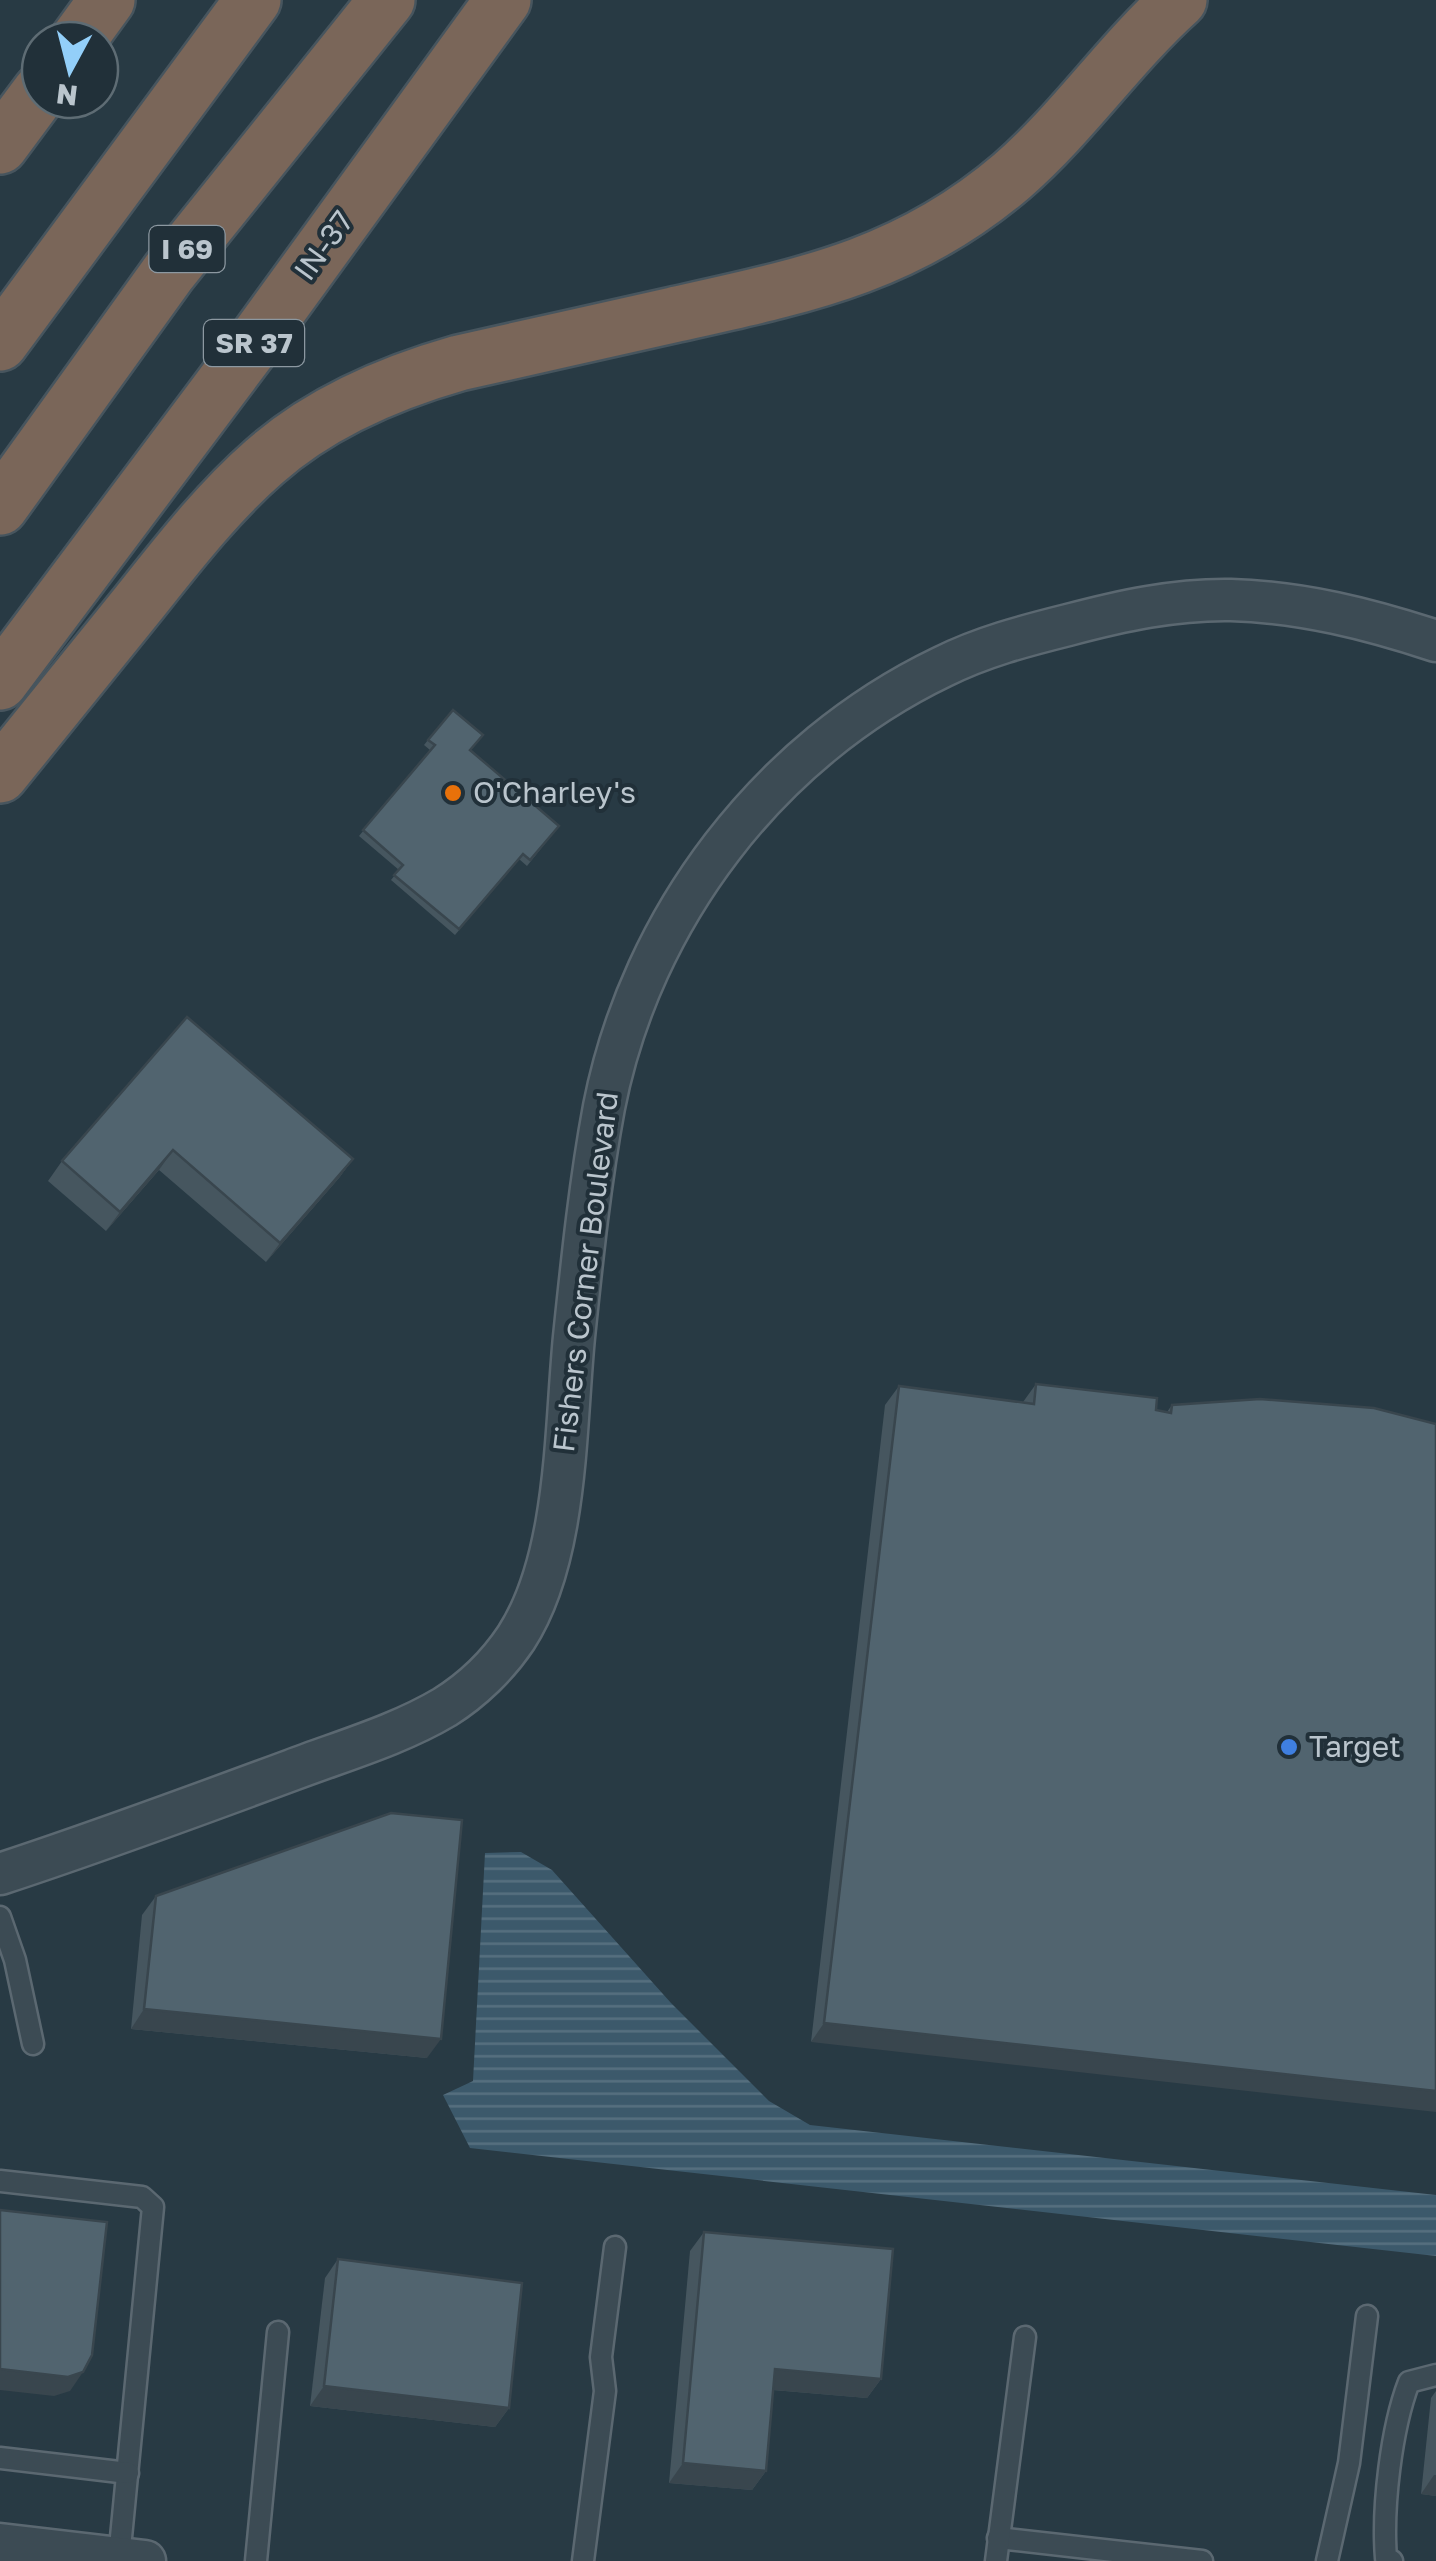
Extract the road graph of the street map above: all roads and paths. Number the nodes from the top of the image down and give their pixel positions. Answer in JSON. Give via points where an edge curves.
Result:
{"nodes":[{"id":1,"x":252,"y":0,"type":"edge"},
{"id":2,"x":386,"y":0,"type":"edge"},
{"id":3,"x":503,"y":0,"type":"edge"},
{"id":4,"x":1160,"y":10,"type":"edge"},
{"id":5,"x":20,"y":119,"type":"edge"},
{"id":6,"x":0,"y":146,"type":"edge"},
{"id":7,"x":0,"y":343,"type":"edge"},
{"id":8,"x":0,"y":507,"type":"edge"},
{"id":9,"x":1436,"y":641,"type":"edge"},
{"id":10,"x":0,"y":682,"type":"edge"},
{"id":11,"x":0,"y":775,"type":"edge"},
{"id":12,"x":0,"y":1874,"type":"edge"},
{"id":13,"x":0,"y":1917,"type":"edge"},
{"id":14,"x":33,"y":2044,"type":"dead end"},
{"id":15,"x":0,"y":2182,"type":"edge"},
{"id":16,"x":615,"y":2247,"type":"dead end"},
{"id":17,"x":1367,"y":2316,"type":"dead end"},
{"id":18,"x":278,"y":2332,"type":"dead end"},
{"id":19,"x":1026,"y":2336,"type":"dead end"},
{"id":20,"x":1436,"y":2375,"type":"edge"},
{"id":21,"x":0,"y":2458,"type":"edge"},
{"id":22,"x":128,"y":2473,"type":"junction"},
{"id":23,"x":998,"y":2538,"type":"junction"},
{"id":24,"x":0,"y":2544,"type":"edge"},
{"id":25,"x":132,"y":2559,"type":"edge"},
{"id":26,"x":256,"y":2561,"type":"edge"},
{"id":27,"x":583,"y":2561,"type":"edge"},
{"id":28,"x":996,"y":2561,"type":"edge"},
{"id":29,"x":1202,"y":2561,"type":"edge"},
{"id":30,"x":1326,"y":2561,"type":"edge"},
{"id":31,"x":1392,"y":2561,"type":"edge"}],
"edges":[{"from":1,"to":7,"type":"highway"},
{"from":2,"to":8,"type":"highway","number":"I 69","via":[[169,272]]},
{"from":3,"to":10,"type":"highway","name":"IN-37","number":"SR 37"},
{"from":4,"to":11,"type":"highway","via":[[1012,176],[899,252],[806,286],[402,379],[339,410],[264,462],[194,536]]},
{"from":5,"to":6,"type":"highway"},
{"from":9,"to":12,"type":"street","name":"Fishers Corner Boulevard","via":[[1371,620],[1270,603],[1204,600],[1128,610],[1004,641],[938,668],[798,762],[746,817],[683,904],[625,1028],[594,1172],[554,1526],[538,1593],[516,1638],[482,1678],[422,1718]]},
{"from":13,"to":14,"type":"lane"},
{"from":15,"to":22,"type":"lane","via":[[142,2197],[153,2207]]},
{"from":16,"to":27,"type":"lane"},
{"from":17,"to":30,"type":"lane","via":[[1349,2463]]},
{"from":18,"to":26,"type":"lane"},
{"from":19,"to":23,"type":"lane"},
{"from":20,"to":31,"type":"lane","via":[[1409,2382],[1400,2407],[1383,2527],[1386,2558]]},
{"from":21,"to":22,"type":"lane"},
{"from":22,"to":25,"type":"lane"},
{"from":23,"to":28,"type":"lane"},
{"from":23,"to":29,"type":"lane"},
{"from":24,"to":25,"type":"street"}]}
